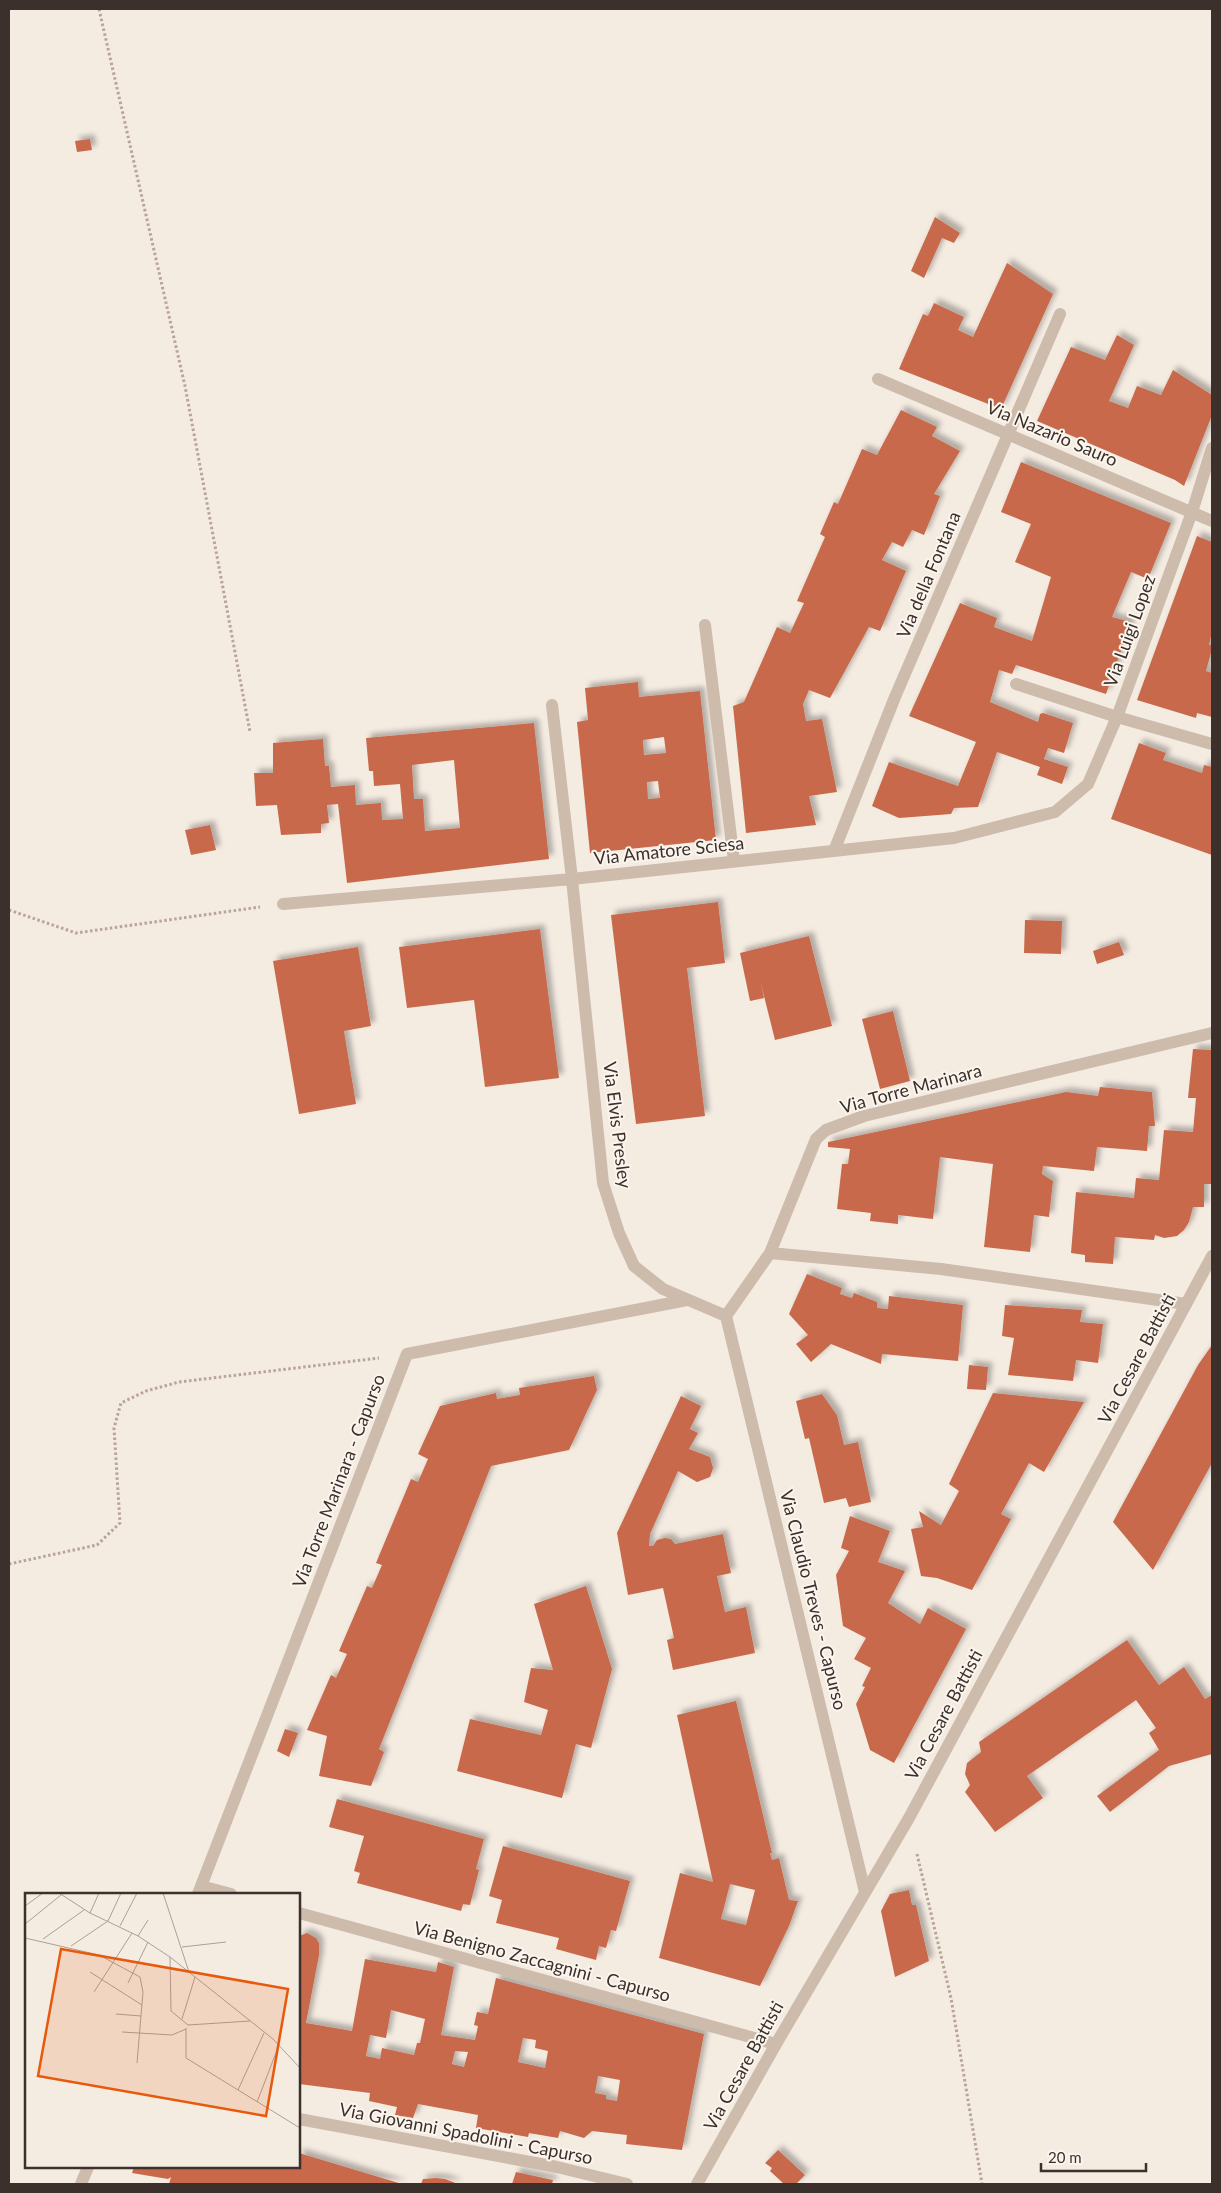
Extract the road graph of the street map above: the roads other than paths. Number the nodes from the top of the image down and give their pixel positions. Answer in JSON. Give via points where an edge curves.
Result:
{"nodes":[{"id":1,"x":1060,"y":314,"type":"dead end"},
{"id":2,"x":878,"y":379,"type":"dead end"},
{"id":3,"x":1007,"y":435,"type":"junction"},
{"id":4,"x":1212,"y":448,"type":"edge"},
{"id":5,"x":1192,"y":512,"type":"junction"},
{"id":6,"x":1212,"y":520,"type":"edge"},
{"id":7,"x":705,"y":625,"type":"dead end"},
{"id":8,"x":1016,"y":684,"type":"dead end"},
{"id":9,"x":552,"y":705,"type":"dead end"},
{"id":10,"x":1117,"y":717,"type":"junction"},
{"id":11,"x":1212,"y":744,"type":"edge"},
{"id":12,"x":1055,"y":812,"type":"joint"},
{"id":13,"x":834,"y":851,"type":"junction"},
{"id":14,"x":734,"y":861,"type":"junction"},
{"id":15,"x":572,"y":878,"type":"junction"},
{"id":16,"x":283,"y":904,"type":"road end"},
{"id":17,"x":1212,"y":1034,"type":"edge"},
{"id":18,"x":770,"y":1253,"type":"junction"},
{"id":19,"x":1212,"y":1256,"type":"edge"},
{"id":20,"x":687,"y":1300,"type":"junction"},
{"id":21,"x":1186,"y":1304,"type":"junction"},
{"id":22,"x":726,"y":1316,"type":"junction"},
{"id":23,"x":199,"y":1890,"type":"edge"},
{"id":24,"x":865,"y":1892,"type":"junction"},
{"id":25,"x":223,"y":1893,"type":"edge"},
{"id":26,"x":300,"y":1913,"type":"edge"},
{"id":27,"x":776,"y":2044,"type":"junction"},
{"id":28,"x":300,"y":2119,"type":"edge"},
{"id":29,"x":88,"y":2168,"type":"edge"},
{"id":30,"x":81,"y":2184,"type":"edge"},
{"id":31,"x":627,"y":2184,"type":"edge"},
{"id":32,"x":697,"y":2184,"type":"edge"}],
"edges":[{"from":1,"to":3,"type":"street","name":"Via della Fontana"},
{"from":2,"to":3,"type":"street","name":"Via Nazario Sauro"},
{"from":3,"to":5,"type":"street","name":"Via Nazario Sauro"},
{"from":3,"to":13,"type":"street","name":"Via della Fontana"},
{"from":4,"to":5,"type":"street","name":"Via Luigi Lopez"},
{"from":5,"to":6,"type":"street","name":"Via Nazario Sauro"},
{"from":5,"to":10,"type":"street","name":"Via Luigi Lopez"},
{"from":7,"to":14,"type":"street"},
{"from":8,"to":10,"type":"street"},
{"from":9,"to":15,"type":"street","name":"Via Elvis Presley"},
{"from":10,"to":11,"type":"street"},
{"from":10,"to":12,"type":"street","name":"Via Luigi Lopez","via":[[1088,784]]},
{"from":12,"to":13,"type":"street","name":"Via Amatore Sciesa","via":[[954,838]]},
{"from":13,"to":14,"type":"street","name":"Via Amatore Sciesa"},
{"from":14,"to":15,"type":"street","name":"Via Amatore Sciesa"},
{"from":15,"to":16,"type":"street","name":"Via Amatore Sciesa"},
{"from":15,"to":20,"type":"street","name":"Via Elvis Presley","via":[[603,1183],[619,1233],[634,1266],[663,1289]]},
{"from":17,"to":18,"type":"street","name":"Via Torre Marinara","via":[[864,1116],[826,1130],[816,1139]]},
{"from":18,"to":21,"type":"street","via":[[941,1269]]},
{"from":18,"to":22,"type":"street","name":"Via Torre Marinara"},
{"from":19,"to":21,"type":"street","name":"Via Cesare Battisti"},
{"from":20,"to":22,"type":"street","name":"Via Elvis Presley"},
{"from":20,"to":23,"type":"street","name":"Via Torre Marinara - Capurso","via":[[407,1354]]},
{"from":21,"to":24,"type":"street","name":"Via Cesare Battisti","via":[[909,1818]]},
{"from":22,"to":24,"type":"street","name":"Via Claudio Treves - Capurso"},
{"from":23,"to":25,"type":"street"},
{"from":24,"to":27,"type":"street","name":"Via Cesare Battisti"},
{"from":26,"to":27,"type":"street","name":"Via Benigno Zaccagnini - Capurso"},
{"from":27,"to":32,"type":"street","name":"Via Cesare Battisti"},
{"from":28,"to":31,"type":"street","name":"Via Giovanni Spadolini - Capurso","via":[[557,2167]]},
{"from":29,"to":30,"type":"street"}]}
